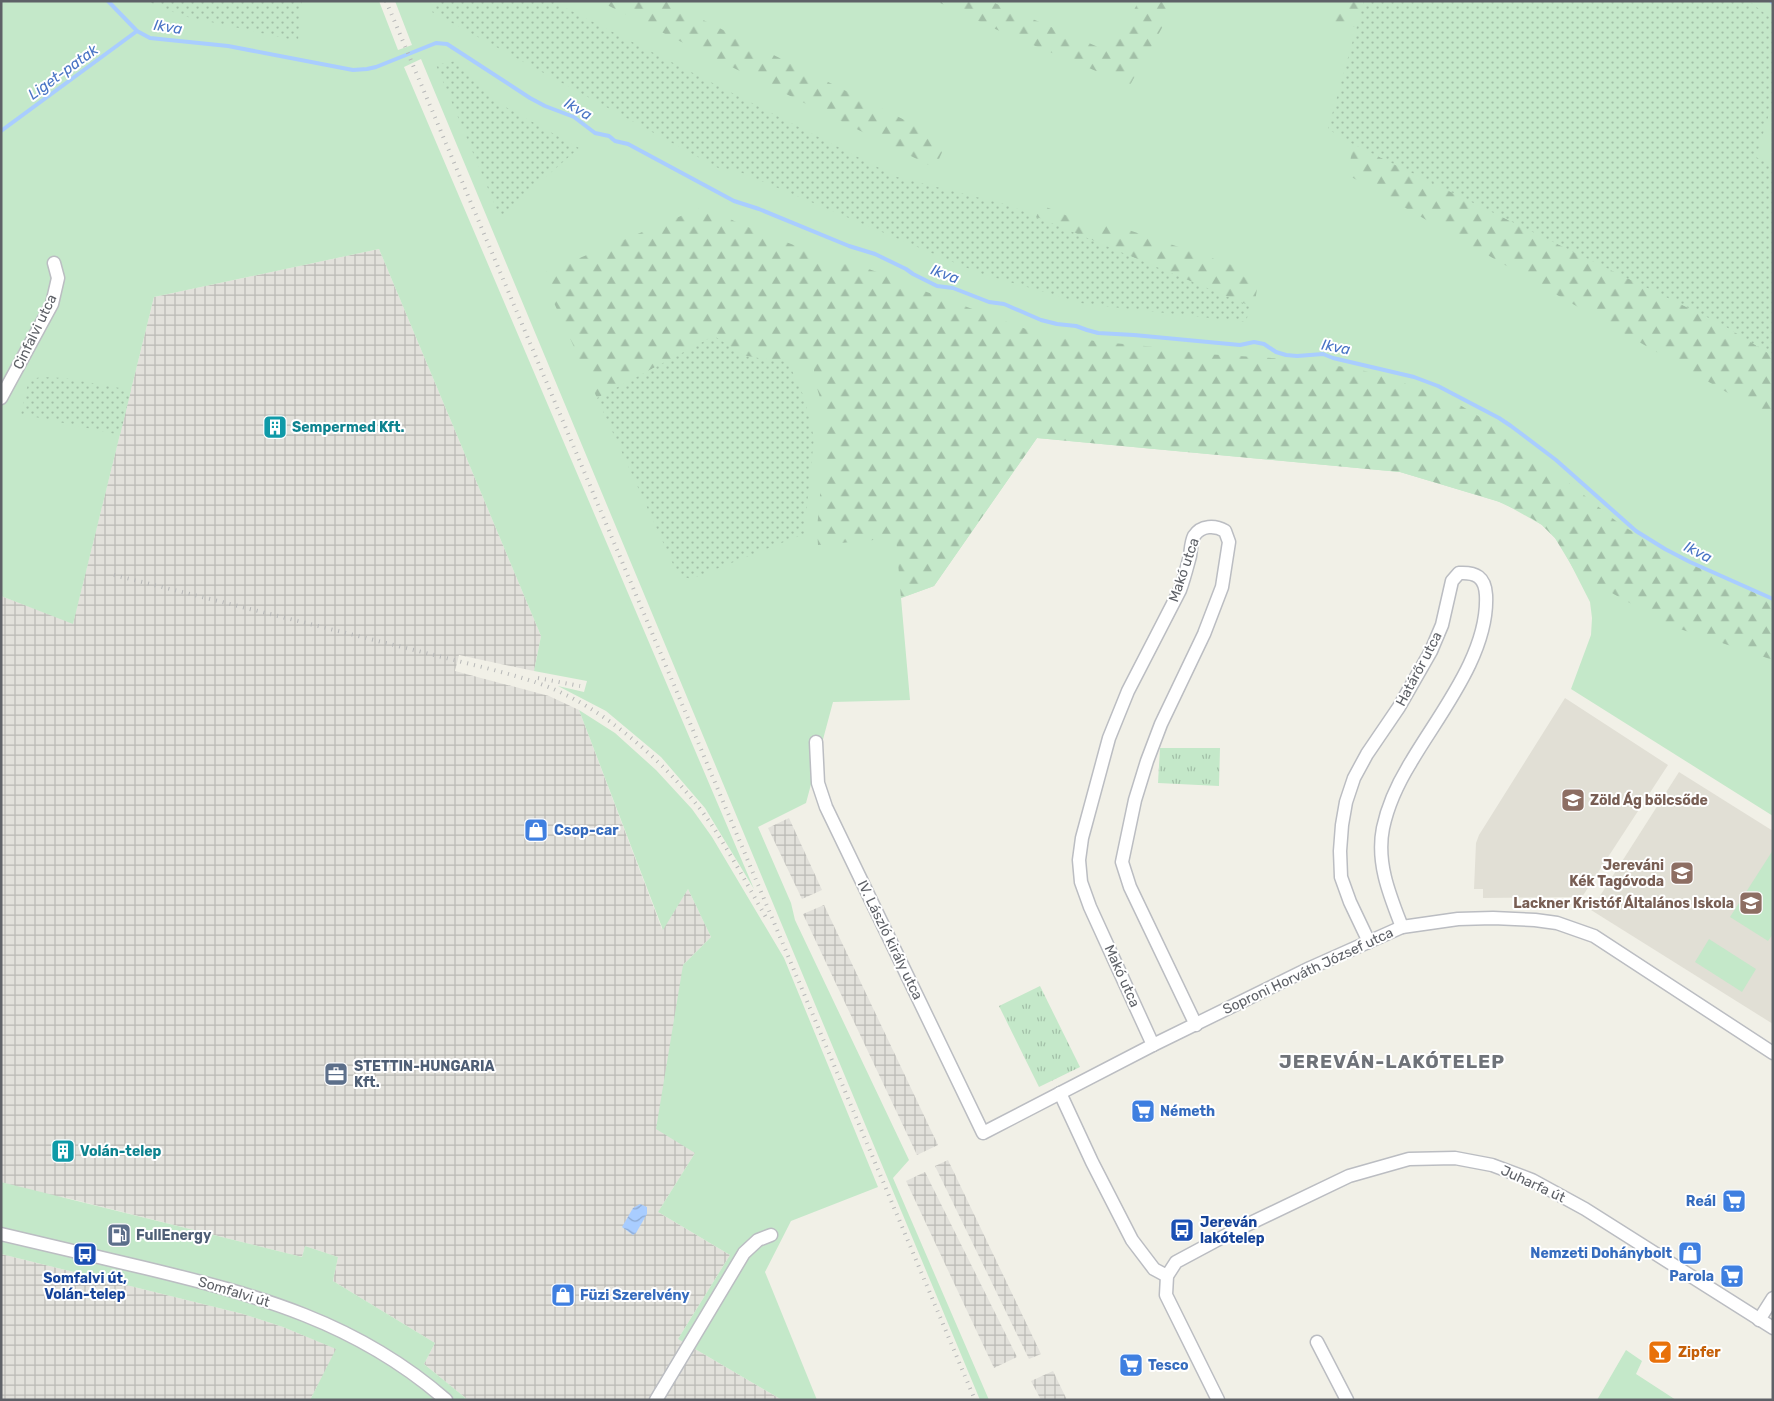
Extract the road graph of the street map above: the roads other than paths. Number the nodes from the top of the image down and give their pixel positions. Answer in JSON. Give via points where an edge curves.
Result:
{"nodes":[{"id":1,"x":54,"y":264,"type":"dead end"},
{"id":2,"x":1,"y":398,"type":"edge"},
{"id":3,"x":816,"y":742,"type":"dead end"},
{"id":4,"x":1402,"y":927,"type":"junction"},
{"id":5,"x":1369,"y":942,"type":"junction"},
{"id":6,"x":1196,"y":1024,"type":"junction"},
{"id":7,"x":1153,"y":1045,"type":"junction"},
{"id":8,"x":1773,"y":1053,"type":"edge"},
{"id":9,"x":1060,"y":1093,"type":"junction"},
{"id":10,"x":983,"y":1132,"type":"joint"},
{"id":11,"x":1,"y":1234,"type":"edge"},
{"id":12,"x":772,"y":1235,"type":"dead end"},
{"id":13,"x":1167,"y":1276,"type":"junction"},
{"id":14,"x":1773,"y":1298,"type":"edge"},
{"id":15,"x":1759,"y":1320,"type":"junction"},
{"id":16,"x":1773,"y":1328,"type":"edge"},
{"id":17,"x":1317,"y":1342,"type":"dead end"},
{"id":18,"x":446,"y":1400,"type":"edge"},
{"id":19,"x":656,"y":1400,"type":"edge"},
{"id":20,"x":1218,"y":1400,"type":"edge"},
{"id":21,"x":1347,"y":1400,"type":"edge"}],
"edges":[{"from":1,"to":2,"type":"street","name":"Cinfalvi utca","via":[[58,278],[52,304]]},
{"from":3,"to":10,"type":"street","name":"IV. László király utca","via":[[818,783],[826,807]]},
{"from":4,"to":5,"type":"street","name":"Soproni Horváth József utca"},
{"from":4,"to":5,"type":"street","name":"Határőr utca","via":[[1387,890],[1381,859],[1383,830],[1391,798],[1472,661],[1487,607],[1486,586],[1470,573],[1459,573],[1452,580],[1442,625],[1432,651],[1367,754],[1346,802],[1340,851],[1341,877]]},
{"from":4,"to":8,"type":"street","name":"Soproni Horváth József utca","via":[[1493,918],[1557,923],[1594,936]]},
{"from":5,"to":6,"type":"street","name":"Soproni Horváth József utca"},
{"from":6,"to":7,"type":"street","name":"Soproni Horváth József utca"},
{"from":6,"to":7,"type":"street","name":"Makó utca","via":[[1130,887],[1122,862],[1147,762],[1222,587],[1229,542],[1225,531],[1217,526],[1199,531],[1194,537],[1180,590],[1118,714],[1100,766],[1079,860],[1081,882],[1090,907]]},
{"from":7,"to":9,"type":"street","name":"Soproni Horváth József utca"},
{"from":9,"to":10,"type":"street","name":"Soproni Horváth József utca"},
{"from":9,"to":13,"type":"street","via":[[1132,1240],[1154,1269]]},
{"from":11,"to":18,"type":"street","name":"Somfalvi út","via":[[230,1289],[296,1311],[357,1338],[423,1380]]},
{"from":12,"to":19,"type":"street","via":[[758,1240],[744,1254]]},
{"from":13,"to":15,"type":"street","name":"Juharfa út","via":[[1176,1262],[1349,1176],[1410,1159],[1455,1158],[1492,1165],[1532,1180],[1585,1209]]},
{"from":13,"to":20,"type":"street","via":[[1168,1300]]},
{"from":14,"to":15,"type":"street"},
{"from":15,"to":16,"type":"street","name":"Juharfa út"},
{"from":17,"to":21,"type":"street"}]}
